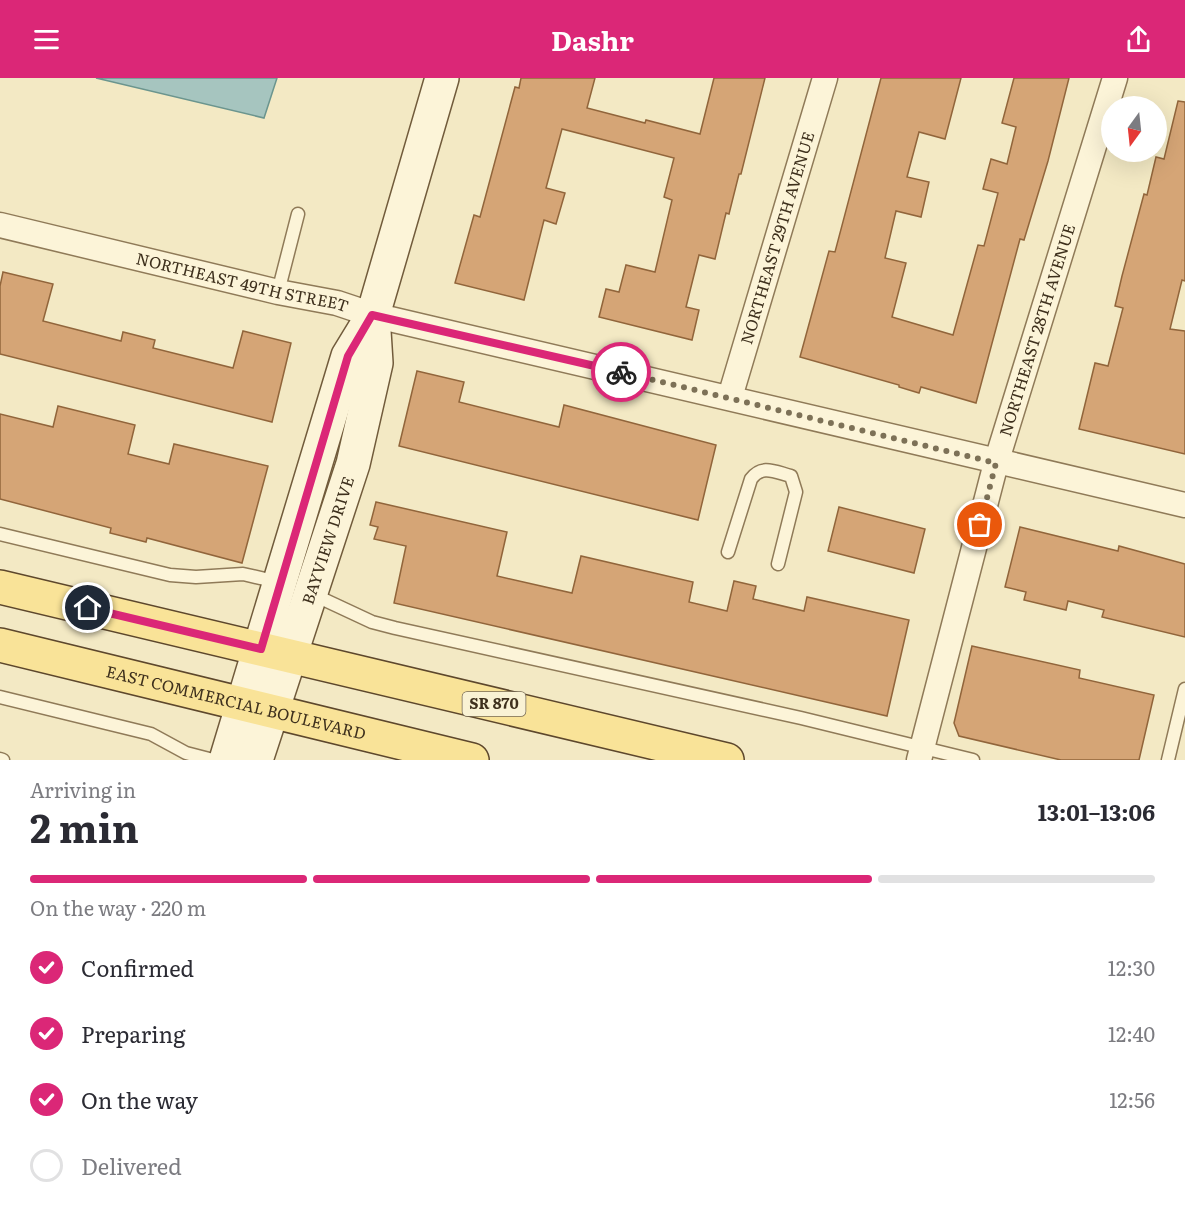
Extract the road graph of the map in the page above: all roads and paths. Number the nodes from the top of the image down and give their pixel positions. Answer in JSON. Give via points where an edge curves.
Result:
{"nodes":[{"id":1,"x":442,"y":78,"type":"edge"},
{"id":2,"x":825,"y":78,"type":"edge"},
{"id":3,"x":1114,"y":78,"type":"edge"},
{"id":4,"x":298,"y":214,"type":"dead end"},
{"id":5,"x":0,"y":225,"type":"edge"},
{"id":6,"x":278,"y":292,"type":"junction"},
{"id":7,"x":372,"y":315,"type":"junction"},
{"id":8,"x":730,"y":397,"type":"junction"},
{"id":9,"x":996,"y":463,"type":"junction"},
{"id":10,"x":1185,"y":505,"type":"edge"},
{"id":11,"x":0,"y":534,"type":"edge"},
{"id":12,"x":728,"y":552,"type":"dead end"},
{"id":13,"x":778,"y":564,"type":"dead end"},
{"id":14,"x":0,"y":587,"type":"edge"},
{"id":15,"x":296,"y":588,"type":"junction"},
{"id":16,"x":0,"y":645,"type":"edge"},
{"id":17,"x":276,"y":652,"type":"junction"},
{"id":18,"x":1185,"y":689,"type":"edge"},
{"id":19,"x":0,"y":697,"type":"edge"},
{"id":20,"x":257,"y":710,"type":"junction"},
{"id":21,"x":921,"y":754,"type":"edge"},
{"id":22,"x":185,"y":756,"type":"edge"},
{"id":23,"x":213,"y":760,"type":"edge"},
{"id":24,"x":226,"y":760,"type":"edge"},
{"id":25,"x":256,"y":760,"type":"edge"},
{"id":26,"x":471,"y":760,"type":"edge"},
{"id":27,"x":727,"y":760,"type":"edge"},
{"id":28,"x":973,"y":760,"type":"edge"},
{"id":29,"x":1167,"y":760,"type":"edge"}],
"edges":[{"from":1,"to":7,"type":"street","name":"BAYVIEW DRIVE"},
{"from":2,"to":8,"type":"street","name":"NORTHEAST 29TH AVENUE"},
{"from":3,"to":9,"type":"street","name":"NORTHEAST 28TH AVENUE"},
{"from":4,"to":6,"type":"lane"},
{"from":5,"to":6,"type":"street","name":"NORTHEAST 49TH STREET"},
{"from":6,"to":7,"type":"street","name":"NORTHEAST 49TH STREET","via":[[337,303]]},
{"from":7,"to":8,"type":"street","name":"NORTHEAST 49TH STREET"},
{"from":7,"to":15,"type":"street","name":"BAYVIEW DRIVE","via":[[348,356]]},
{"from":8,"to":9,"type":"street","name":"NORTHEAST 49TH STREET"},
{"from":9,"to":10,"type":"street","name":"NORTHEAST 49TH STREET"},
{"from":9,"to":21,"type":"street","name":"NORTHEAST 28TH AVENUE"},
{"from":11,"to":15,"type":"lane","via":[[170,575],[243,574]]},
{"from":12,"to":13,"type":"lane","via":[[751,478],[764,468],[791,477],[795,483]]},
{"from":14,"to":17,"type":"main road","number":"SR 870"},
{"from":15,"to":17,"type":"street","name":"BAYVIEW DRIVE"},
{"from":15,"to":21,"type":"lane","via":[[372,622]]},
{"from":16,"to":20,"type":"main road","name":"EAST COMMERCIAL BOULEVARD"},
{"from":17,"to":20,"type":"street","name":"BAYVIEW DRIVE"},
{"from":17,"to":27,"type":"main road","number":"SR 870"},
{"from":18,"to":29,"type":"lane"},
{"from":19,"to":22,"type":"lane","via":[[152,734]]},
{"from":20,"to":24,"type":"street","name":"BAYVIEW DRIVE"},
{"from":20,"to":25,"type":"street","name":"BAYVIEW DRIVE"},
{"from":20,"to":26,"type":"main road","name":"EAST COMMERCIAL BOULEVARD"},
{"from":21,"to":28,"type":"lane"},
{"from":22,"to":23,"type":"lane"}]}
